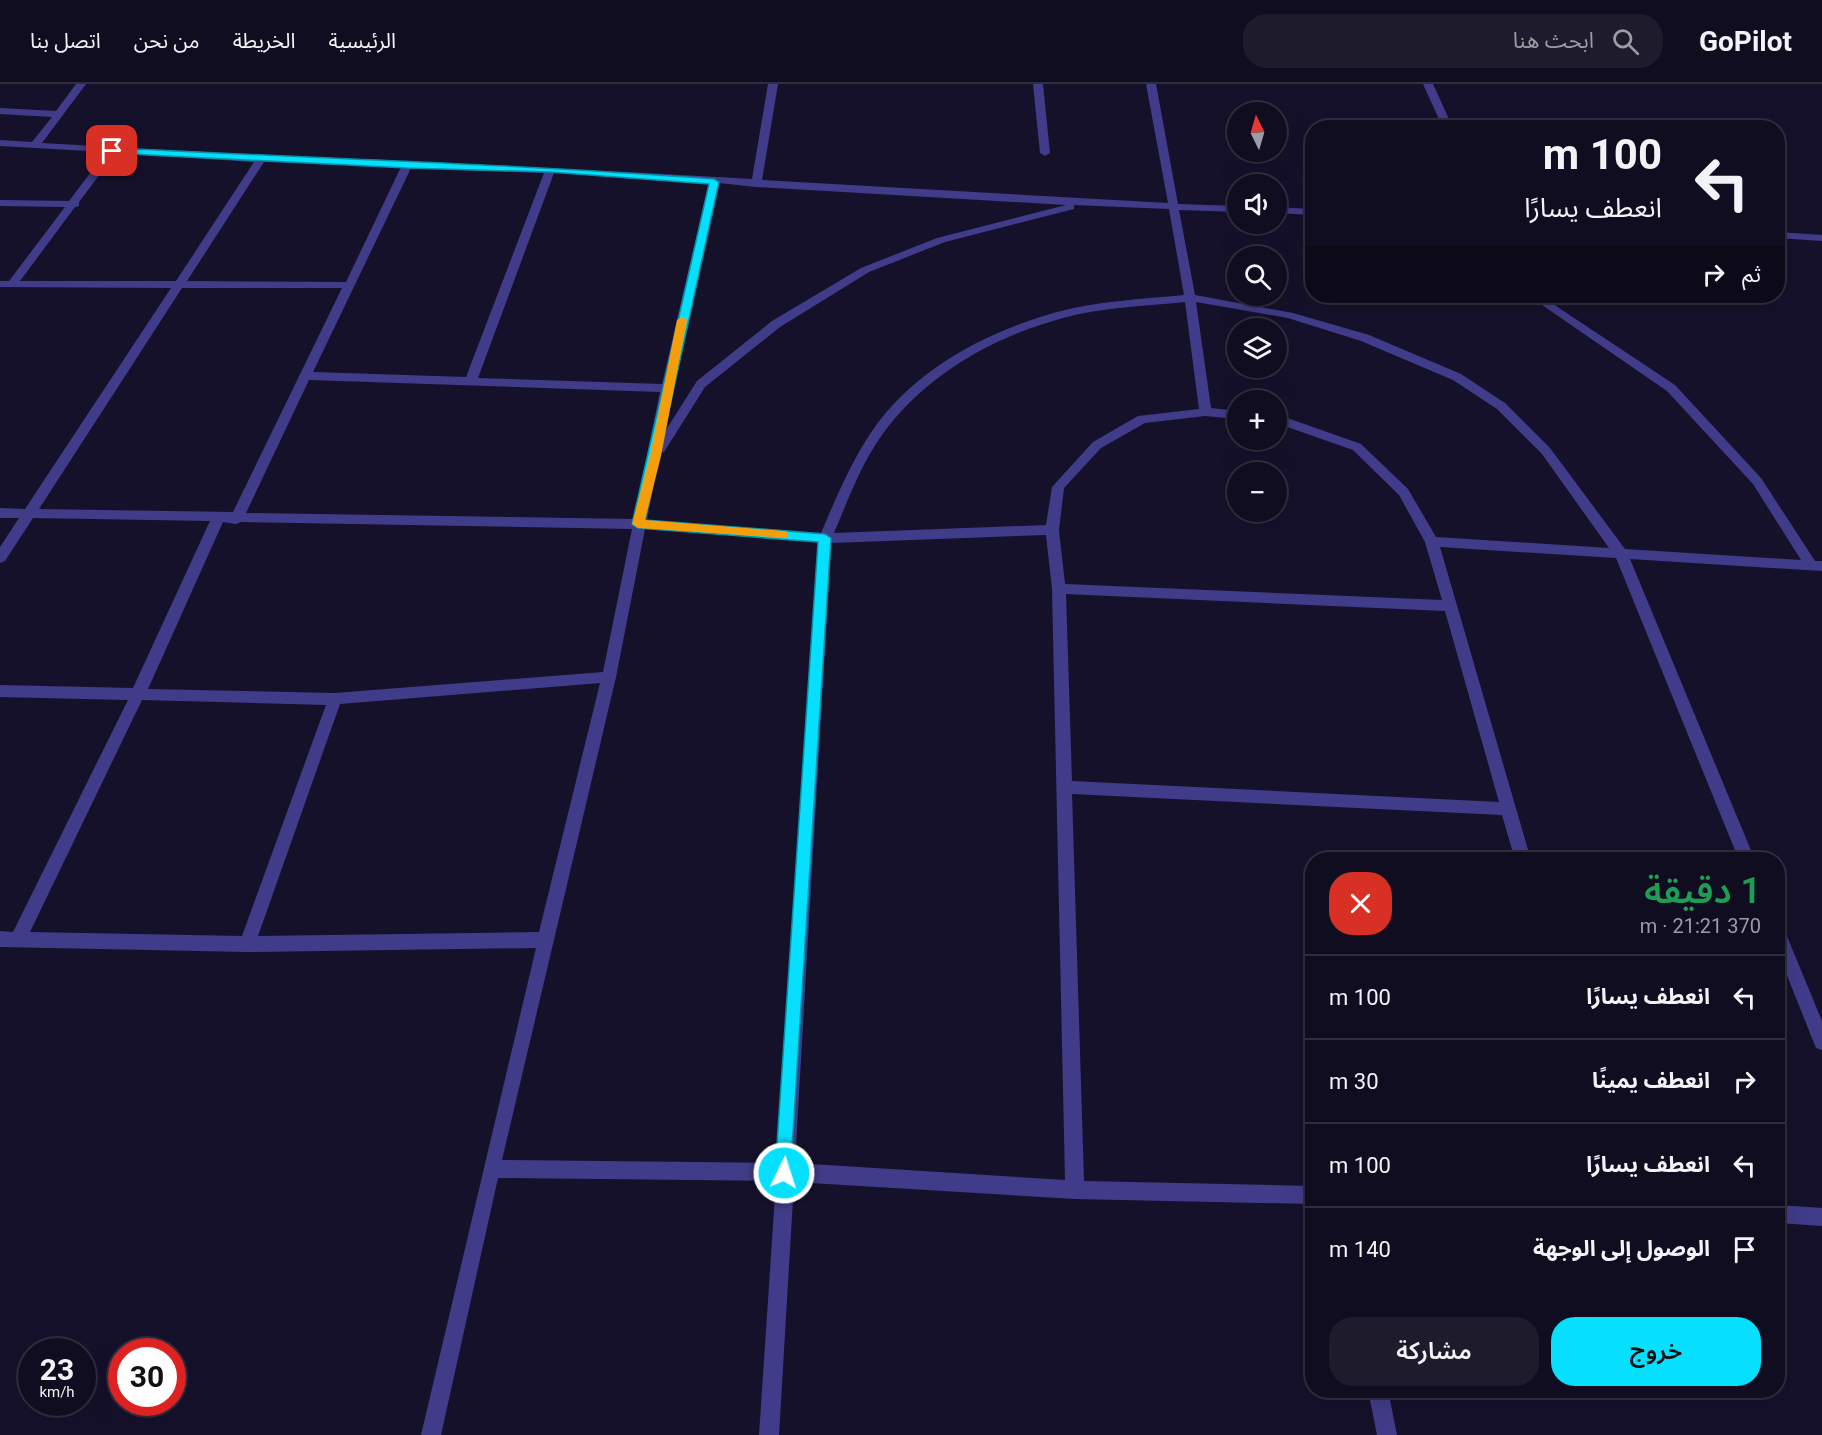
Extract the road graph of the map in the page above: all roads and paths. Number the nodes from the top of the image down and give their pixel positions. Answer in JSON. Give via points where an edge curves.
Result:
{"nodes":[{"id":1,"x":81,"y":84,"type":"edge"},
{"id":2,"x":773,"y":84,"type":"edge"},
{"id":3,"x":1038,"y":84,"type":"edge"},
{"id":4,"x":1151,"y":84,"type":"edge"},
{"id":5,"x":1428,"y":84,"type":"edge"},
{"id":6,"x":0,"y":111,"type":"edge"},
{"id":7,"x":58,"y":114,"type":"junction"},
{"id":8,"x":1444,"y":120,"type":"edge"},
{"id":9,"x":0,"y":143,"type":"edge"},
{"id":10,"x":35,"y":145,"type":"junction"},
{"id":11,"x":112,"y":151,"type":"junction"},
{"id":12,"x":1045,"y":153,"type":"dead end"},
{"id":13,"x":261,"y":159,"type":"junction"},
{"id":14,"x":407,"y":166,"type":"junction"},
{"id":15,"x":550,"y":170,"type":"junction"},
{"id":16,"x":714,"y":182,"type":"junction"},
{"id":17,"x":756,"y":184,"type":"junction"},
{"id":18,"x":0,"y":203,"type":"edge"},
{"id":19,"x":1085,"y":203,"type":"junction"},
{"id":20,"x":75,"y":204,"type":"junction"},
{"id":21,"x":1174,"y":207,"type":"junction"},
{"id":22,"x":1227,"y":209,"type":"edge"},
{"id":23,"x":1287,"y":211,"type":"edge"},
{"id":24,"x":1305,"y":212,"type":"edge"},
{"id":25,"x":1785,"y":235,"type":"edge"},
{"id":26,"x":1822,"y":238,"type":"edge"},
{"id":27,"x":0,"y":284,"type":"edge"},
{"id":28,"x":12,"y":284,"type":"junction"},
{"id":29,"x":180,"y":285,"type":"junction"},
{"id":30,"x":350,"y":285,"type":"junction"},
{"id":31,"x":1190,"y":298,"type":"junction"},
{"id":32,"x":1544,"y":303,"type":"edge"},
{"id":33,"x":304,"y":376,"type":"junction"},
{"id":34,"x":471,"y":380,"type":"junction"},
{"id":35,"x":667,"y":388,"type":"junction"},
{"id":36,"x":1205,"y":412,"type":"junction"},
{"id":37,"x":1227,"y":414,"type":"edge"},
{"id":38,"x":1287,"y":422,"type":"edge"},
{"id":39,"x":655,"y":456,"type":"junction"},
{"id":40,"x":0,"y":513,"type":"edge"},
{"id":41,"x":28,"y":514,"type":"junction"},
{"id":42,"x":218,"y":518,"type":"junction"},
{"id":43,"x":236,"y":519,"type":"junction"},
{"id":44,"x":638,"y":524,"type":"junction"},
{"id":45,"x":1052,"y":530,"type":"junction"},
{"id":46,"x":825,"y":538,"type":"junction"},
{"id":47,"x":1432,"y":542,"type":"junction"},
{"id":48,"x":1621,"y":554,"type":"junction"},
{"id":49,"x":0,"y":558,"type":"edge"},
{"id":50,"x":1816,"y":565,"type":"edge"},
{"id":51,"x":1059,"y":589,"type":"junction"},
{"id":52,"x":1451,"y":606,"type":"junction"},
{"id":53,"x":609,"y":677,"type":"junction"},
{"id":54,"x":0,"y":691,"type":"edge"},
{"id":55,"x":138,"y":694,"type":"junction"},
{"id":56,"x":335,"y":699,"type":"junction"},
{"id":57,"x":1064,"y":788,"type":"junction"},
{"id":58,"x":1508,"y":808,"type":"junction"},
{"id":59,"x":1521,"y":852,"type":"edge"},
{"id":60,"x":1744,"y":852,"type":"edge"},
{"id":61,"x":0,"y":939,"type":"edge"},
{"id":62,"x":18,"y":939,"type":"junction"},
{"id":63,"x":547,"y":940,"type":"junction"},
{"id":64,"x":247,"y":944,"type":"junction"},
{"id":65,"x":1785,"y":950,"type":"edge"},
{"id":66,"x":1822,"y":1042,"type":"edge"},
{"id":67,"x":491,"y":1169,"type":"junction"},
{"id":68,"x":784,"y":1173,"type":"junction"},
{"id":69,"x":1075,"y":1190,"type":"junction"},
{"id":70,"x":1305,"y":1195,"type":"edge"},
{"id":71,"x":1785,"y":1214,"type":"edge"},
{"id":72,"x":1822,"y":1217,"type":"edge"},
{"id":73,"x":1380,"y":1398,"type":"edge"},
{"id":74,"x":431,"y":1435,"type":"edge"},
{"id":75,"x":769,"y":1435,"type":"edge"},
{"id":76,"x":1387,"y":1435,"type":"edge"}],
"edges":[{"from":1,"to":7,"type":"street"},
{"from":2,"to":17,"type":"street"},
{"from":3,"to":12,"type":"street"},
{"from":4,"to":21,"type":"street"},
{"from":5,"to":8,"type":"street"},
{"from":6,"to":7,"type":"street"},
{"from":7,"to":10,"type":"street"},
{"from":9,"to":10,"type":"street"},
{"from":10,"to":11,"type":"street"},
{"from":11,"to":13,"type":"street"},
{"from":11,"to":20,"type":"street"},
{"from":13,"to":14,"type":"street"},
{"from":13,"to":29,"type":"street"},
{"from":14,"to":15,"type":"street"},
{"from":14,"to":30,"type":"street"},
{"from":15,"to":16,"type":"street"},
{"from":15,"to":34,"type":"street"},
{"from":16,"to":17,"type":"street"},
{"from":16,"to":35,"type":"street"},
{"from":17,"to":19,"type":"street"},
{"from":18,"to":20,"type":"street"},
{"from":19,"to":21,"type":"street"},
{"from":19,"to":39,"type":"street","via":[[942,240],[865,270],[776,324],[701,384]]},
{"from":20,"to":28,"type":"street"},
{"from":21,"to":22,"type":"street"},
{"from":21,"to":31,"type":"street"},
{"from":23,"to":24,"type":"street"},
{"from":25,"to":26,"type":"street"},
{"from":27,"to":28,"type":"street"},
{"from":28,"to":29,"type":"street"},
{"from":29,"to":30,"type":"street"},
{"from":29,"to":41,"type":"street"},
{"from":30,"to":33,"type":"street"},
{"from":31,"to":36,"type":"street"},
{"from":31,"to":46,"type":"street","via":[[1112,305],[1060,315],[998,337],[954,360],[912,393],[877,433]]},
{"from":31,"to":48,"type":"street","via":[[1289,315],[1365,338],[1457,377],[1501,406],[1546,451]]},
{"from":32,"to":50,"type":"street","via":[[1671,388],[1757,481]]},
{"from":33,"to":34,"type":"street"},
{"from":33,"to":43,"type":"street"},
{"from":34,"to":35,"type":"street"},
{"from":35,"to":39,"type":"street"},
{"from":36,"to":37,"type":"street"},
{"from":36,"to":45,"type":"street","via":[[1142,419],[1097,445],[1058,487]]},
{"from":38,"to":47,"type":"street","via":[[1357,447],[1404,492]]},
{"from":39,"to":44,"type":"street"},
{"from":40,"to":41,"type":"street"},
{"from":41,"to":42,"type":"street"},
{"from":41,"to":49,"type":"street"},
{"from":42,"to":43,"type":"street"},
{"from":42,"to":55,"type":"street"},
{"from":43,"to":44,"type":"street"},
{"from":44,"to":46,"type":"street"},
{"from":44,"to":53,"type":"street"},
{"from":45,"to":46,"type":"street"},
{"from":45,"to":51,"type":"street"},
{"from":46,"to":68,"type":"street"},
{"from":47,"to":48,"type":"street"},
{"from":47,"to":52,"type":"street"},
{"from":48,"to":50,"type":"street"},
{"from":48,"to":60,"type":"street"},
{"from":51,"to":52,"type":"street"},
{"from":51,"to":57,"type":"street"},
{"from":52,"to":58,"type":"street"},
{"from":53,"to":56,"type":"street"},
{"from":53,"to":63,"type":"street"},
{"from":54,"to":55,"type":"street"},
{"from":55,"to":56,"type":"street"},
{"from":55,"to":62,"type":"street"},
{"from":56,"to":64,"type":"street"},
{"from":57,"to":58,"type":"street"},
{"from":57,"to":69,"type":"street"},
{"from":58,"to":59,"type":"street"},
{"from":61,"to":62,"type":"street"},
{"from":62,"to":64,"type":"street"},
{"from":63,"to":64,"type":"street"},
{"from":63,"to":67,"type":"street"},
{"from":65,"to":66,"type":"street"},
{"from":67,"to":68,"type":"street"},
{"from":67,"to":74,"type":"street"},
{"from":68,"to":69,"type":"street"},
{"from":68,"to":75,"type":"street"},
{"from":69,"to":70,"type":"street"},
{"from":71,"to":72,"type":"street"},
{"from":73,"to":76,"type":"street"}]}
